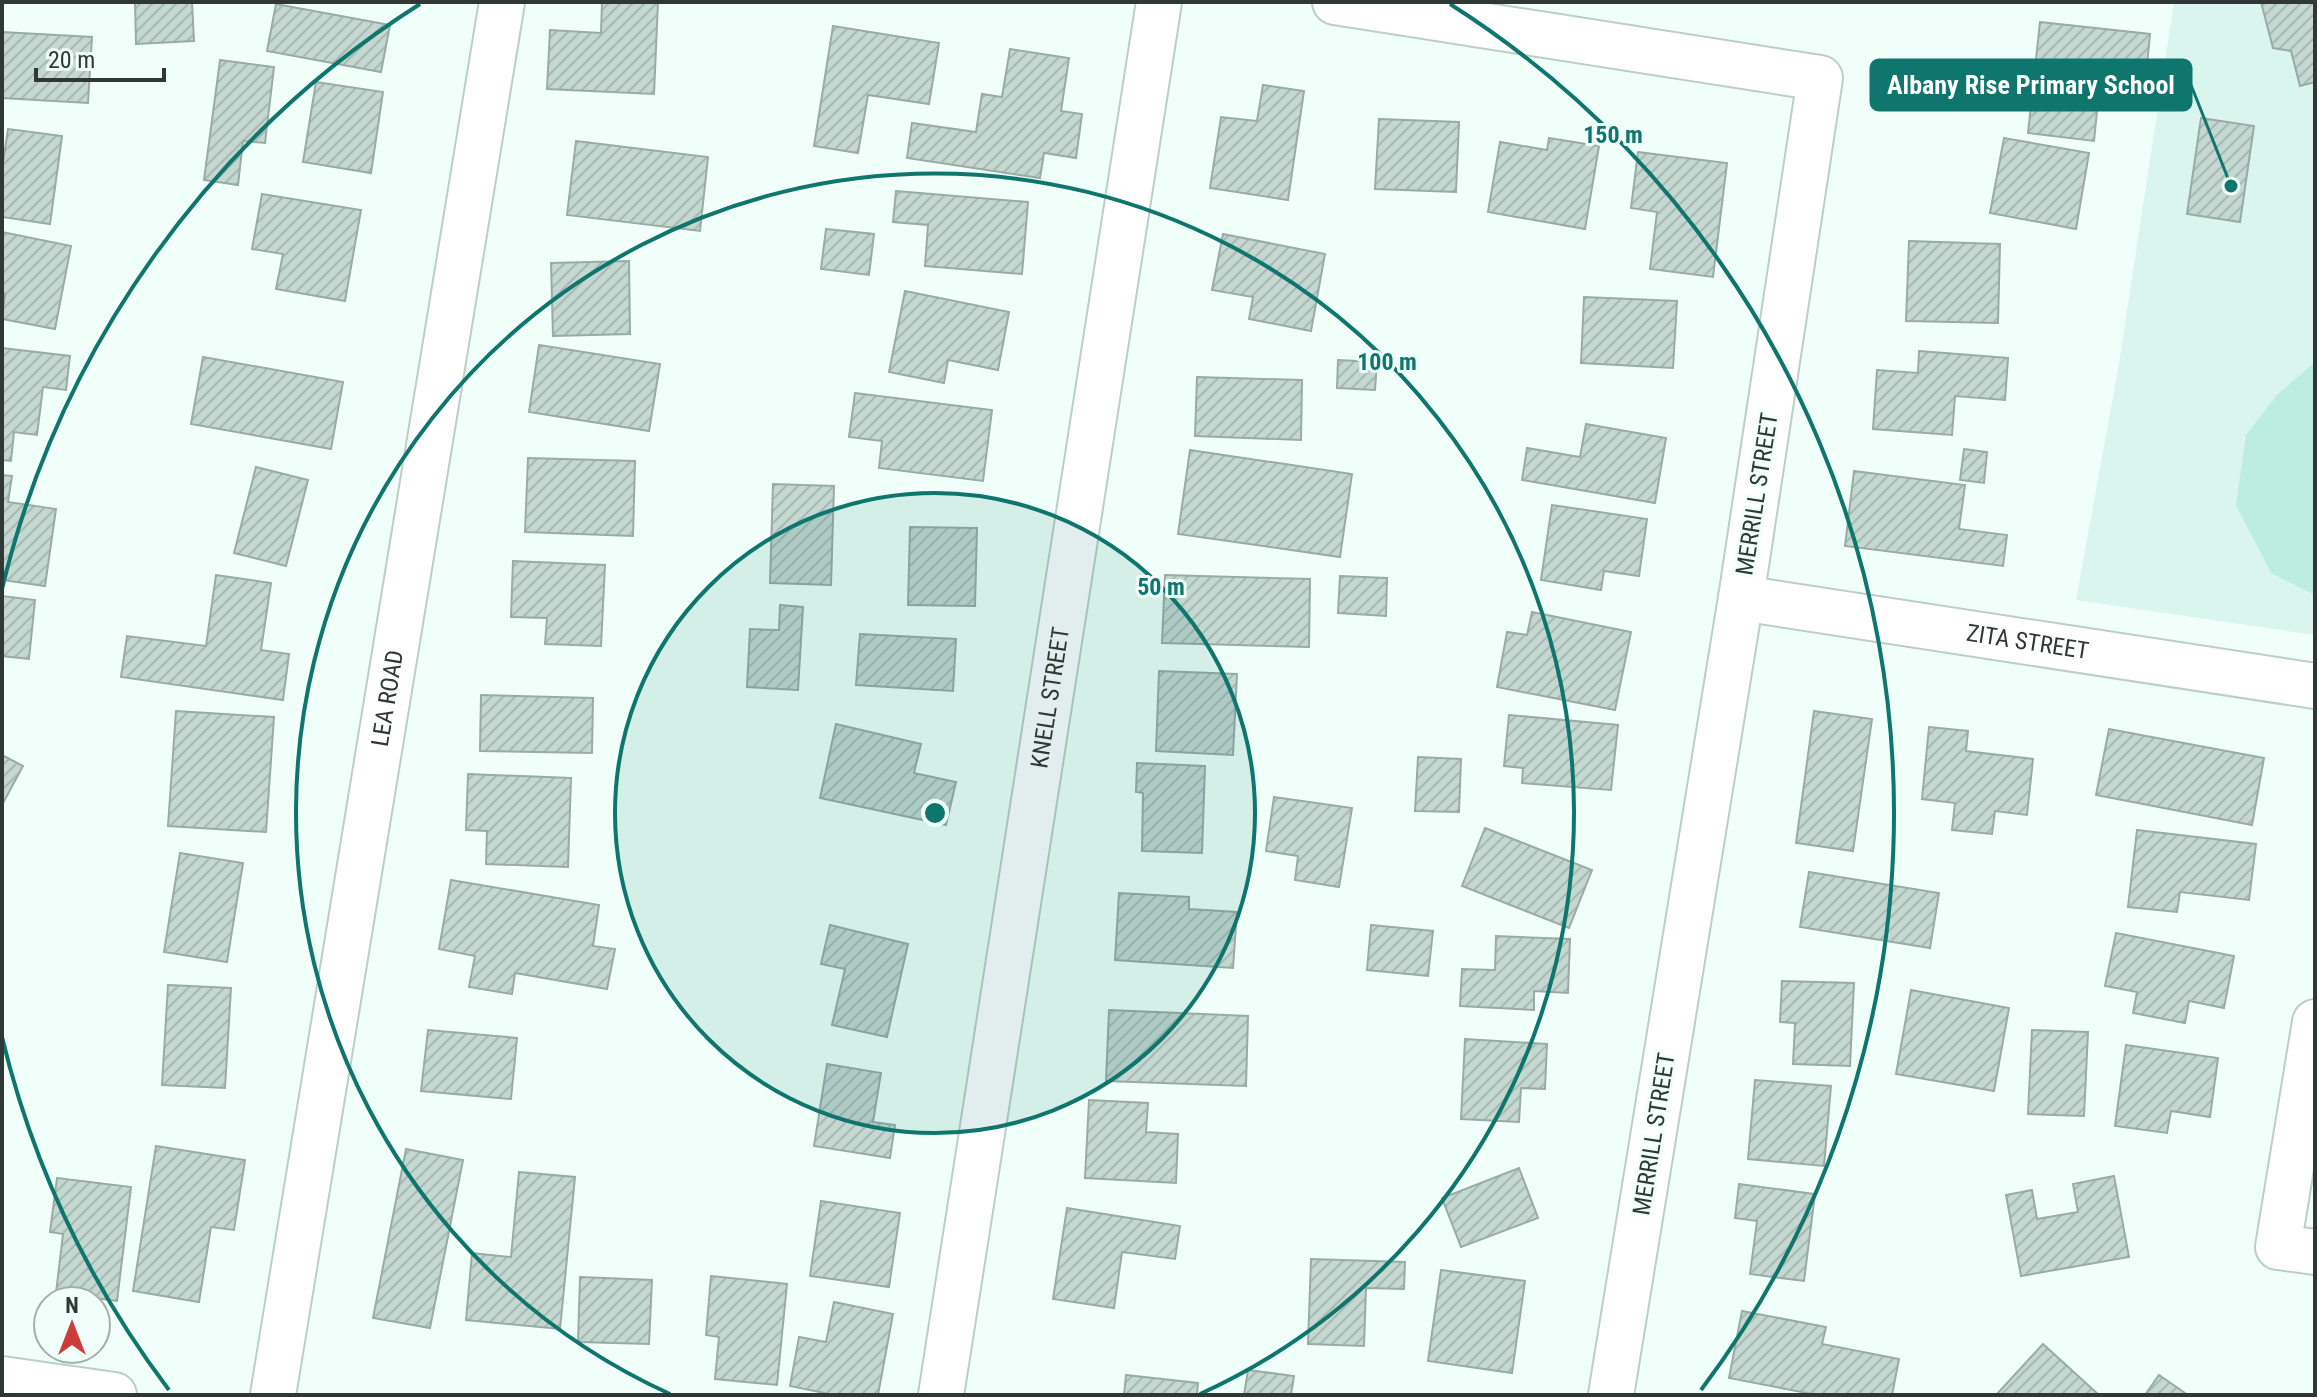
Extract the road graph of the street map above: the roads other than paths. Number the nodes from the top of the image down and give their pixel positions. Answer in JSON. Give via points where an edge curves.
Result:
{"nodes":[{"id":1,"x":502,"y":2,"type":"edge"},
{"id":2,"x":1159,"y":2,"type":"edge"},
{"id":3,"x":1335,"y":2,"type":"edge"},
{"id":4,"x":1741,"y":598,"type":"junction"},
{"id":5,"x":2315,"y":686,"type":"edge"},
{"id":6,"x":2315,"y":1022,"type":"edge"},
{"id":7,"x":2315,"y":1252,"type":"edge"},
{"id":8,"x":2,"y":1379,"type":"edge"},
{"id":9,"x":114,"y":1395,"type":"edge"},
{"id":10,"x":273,"y":1395,"type":"edge"},
{"id":11,"x":941,"y":1395,"type":"edge"},
{"id":12,"x":1611,"y":1395,"type":"edge"}],
"edges":[{"from":1,"to":10,"type":"street","name":"LEA ROAD"},
{"from":2,"to":11,"type":"street","name":"KNELL STREET"},
{"from":3,"to":4,"type":"street","name":"MERRILL STREET","via":[[1820,78]]},
{"from":4,"to":5,"type":"street","name":"ZITA STREET"},
{"from":4,"to":12,"type":"street","name":"MERRILL STREET"},
{"from":6,"to":7,"type":"street","via":[[2278,1247]]},
{"from":8,"to":9,"type":"street"}]}
